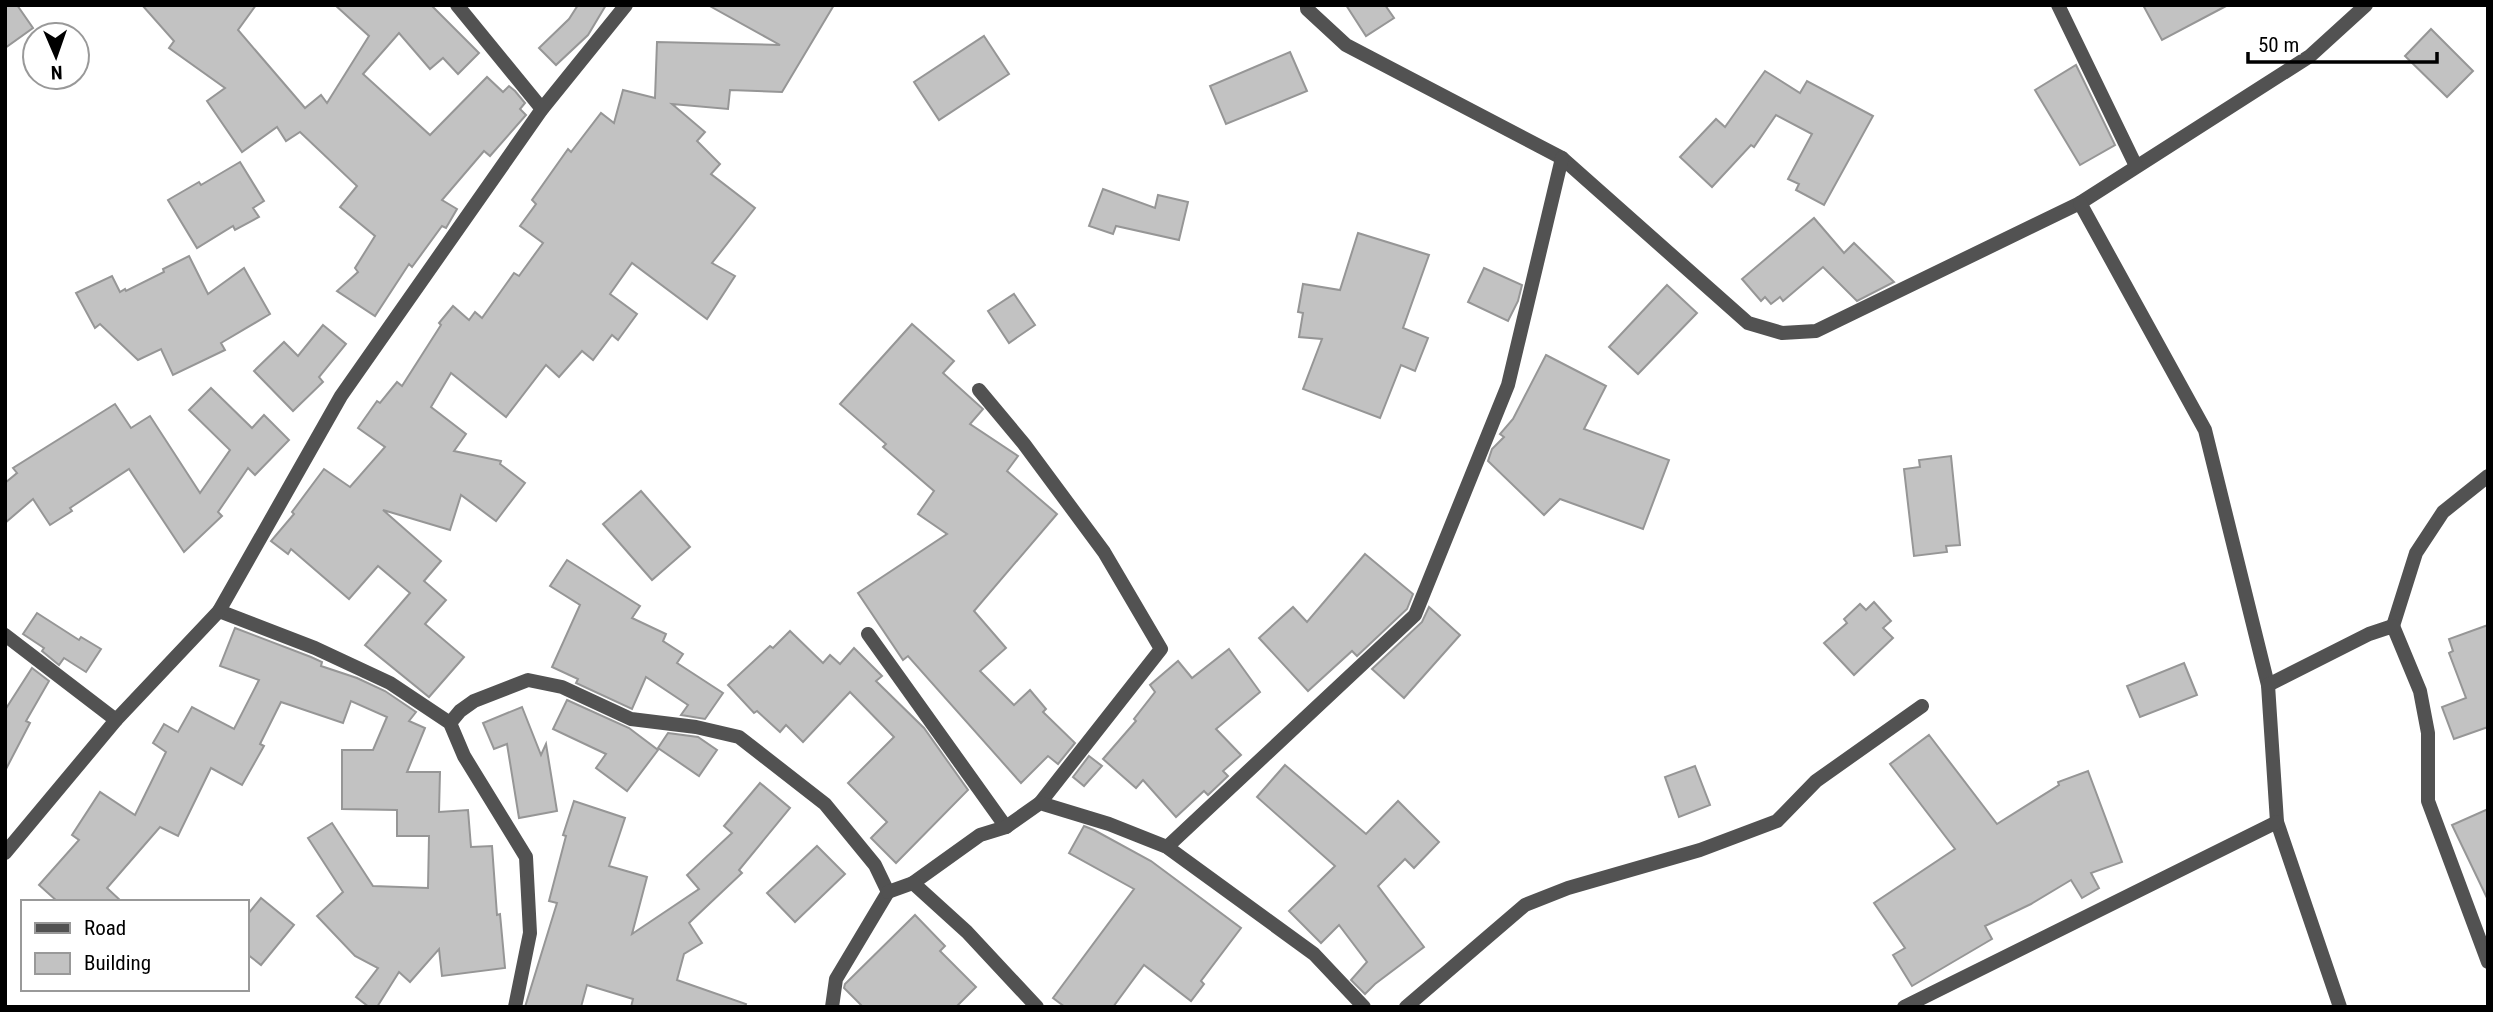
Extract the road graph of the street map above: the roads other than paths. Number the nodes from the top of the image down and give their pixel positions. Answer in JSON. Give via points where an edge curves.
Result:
{"nodes":[{"id":1,"x":457,"y":5,"type":"edge"},
{"id":2,"x":626,"y":5,"type":"edge"},
{"id":3,"x":1307,"y":5,"type":"edge"},
{"id":4,"x":2058,"y":5,"type":"edge"},
{"id":5,"x":2366,"y":5,"type":"edge"},
{"id":6,"x":542,"y":109,"type":"junction"},
{"id":7,"x":1562,"y":158,"type":"junction"},
{"id":8,"x":2136,"y":166,"type":"junction"},
{"id":9,"x":2080,"y":203,"type":"junction"},
{"id":10,"x":979,"y":390,"type":"dead end"},
{"id":11,"x":2488,"y":476,"type":"edge"},
{"id":12,"x":219,"y":611,"type":"junction"},
{"id":13,"x":2393,"y":626,"type":"junction"},
{"id":14,"x":868,"y":634,"type":"dead end"},
{"id":15,"x":5,"y":635,"type":"edge"},
{"id":16,"x":2268,"y":685,"type":"junction"},
{"id":17,"x":1922,"y":706,"type":"dead end"},
{"id":18,"x":116,"y":720,"type":"junction"},
{"id":19,"x":450,"y":723,"type":"junction"},
{"id":20,"x":1040,"y":803,"type":"junction"},
{"id":21,"x":2277,"y":822,"type":"junction"},
{"id":22,"x":1006,"y":827,"type":"junction"},
{"id":23,"x":1167,"y":847,"type":"junction"},
{"id":24,"x":5,"y":853,"type":"edge"},
{"id":25,"x":913,"y":883,"type":"junction"},
{"id":26,"x":888,"y":892,"type":"junction"},
{"id":27,"x":2488,"y":962,"type":"edge"},
{"id":28,"x":515,"y":1007,"type":"edge"},
{"id":29,"x":832,"y":1007,"type":"edge"},
{"id":30,"x":1037,"y":1007,"type":"edge"},
{"id":31,"x":1364,"y":1007,"type":"edge"},
{"id":32,"x":1406,"y":1007,"type":"edge"},
{"id":33,"x":1904,"y":1007,"type":"edge"},
{"id":34,"x":2340,"y":1007,"type":"edge"}],
"edges":[{"from":1,"to":6,"type":"street"},
{"from":2,"to":6,"type":"street"},
{"from":3,"to":7,"type":"street","via":[[1346,45]]},
{"from":4,"to":8,"type":"street"},
{"from":5,"to":8,"type":"street","via":[[2310,56]]},
{"from":6,"to":12,"type":"street","via":[[341,396]]},
{"from":7,"to":9,"type":"street","via":[[1748,323],[1782,333],[1816,331]]},
{"from":7,"to":23,"type":"street","via":[[1508,385],[1415,615]]},
{"from":8,"to":9,"type":"street"},
{"from":9,"to":16,"type":"street","via":[[2205,430]]},
{"from":10,"to":20,"type":"street","via":[[1104,552],[1161,649]]},
{"from":11,"to":13,"type":"street","via":[[2443,512],[2416,553]]},
{"from":12,"to":18,"type":"street"},
{"from":12,"to":19,"type":"street","via":[[390,683]]},
{"from":13,"to":16,"type":"street"},
{"from":13,"to":27,"type":"street","via":[[2420,691],[2428,733],[2428,801]]},
{"from":14,"to":22,"type":"street"},
{"from":15,"to":18,"type":"street"},
{"from":16,"to":21,"type":"street"},
{"from":17,"to":32,"type":"street","via":[[1816,781],[1777,821],[1525,905]]},
{"from":18,"to":24,"type":"street"},
{"from":19,"to":26,"type":"street","via":[[474,701],[528,680],[562,687],[631,719],[738,737],[825,804],[875,865]]},
{"from":19,"to":28,"type":"street","via":[[464,756],[526,857],[530,933]]},
{"from":20,"to":22,"type":"street"},
{"from":20,"to":23,"type":"street"},
{"from":21,"to":33,"type":"street"},
{"from":21,"to":34,"type":"street"},
{"from":22,"to":25,"type":"street","via":[[980,835]]},
{"from":23,"to":31,"type":"street","via":[[1314,954]]},
{"from":25,"to":26,"type":"street"},
{"from":25,"to":30,"type":"street","via":[[967,932]]},
{"from":26,"to":29,"type":"street","via":[[836,979]]}]}
